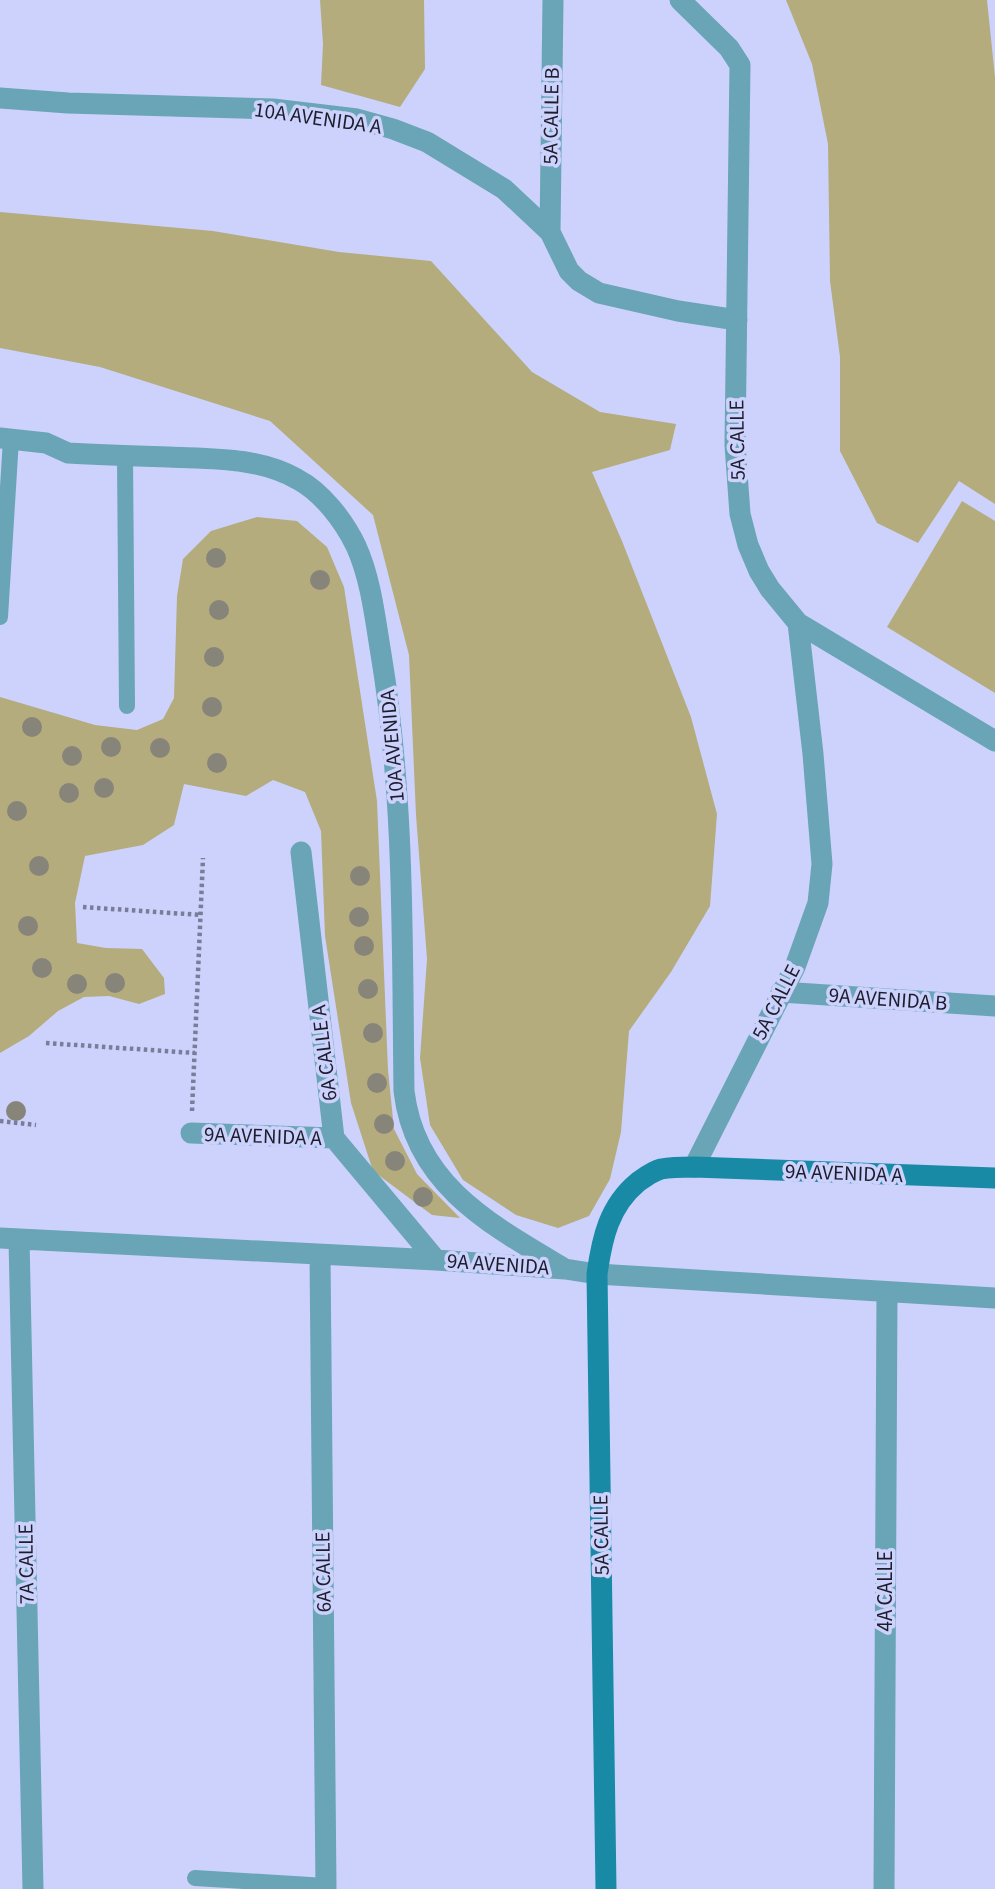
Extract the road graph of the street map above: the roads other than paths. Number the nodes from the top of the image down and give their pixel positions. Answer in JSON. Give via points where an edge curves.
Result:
{"nodes":[{"id":1,"x":553,"y":0,"type":"edge"},
{"id":2,"x":680,"y":0,"type":"edge"},
{"id":3,"x":0,"y":98,"type":"edge"},
{"id":4,"x":550,"y":232,"type":"junction"},
{"id":5,"x":737,"y":320,"type":"junction"},
{"id":6,"x":6,"y":439,"type":"edge"},
{"id":7,"x":125,"y":456,"type":"junction"},
{"id":8,"x":0,"y":617,"type":"edge"},
{"id":9,"x":798,"y":623,"type":"junction"},
{"id":10,"x":127,"y":706,"type":"dead end"},
{"id":11,"x":995,"y":740,"type":"edge"},
{"id":12,"x":301,"y":852,"type":"dead end"},
{"id":13,"x":781,"y":992,"type":"junction"},
{"id":14,"x":995,"y":1006,"type":"edge"},
{"id":15,"x":191,"y":1133,"type":"road end"},
{"id":16,"x":334,"y":1138,"type":"junction"},
{"id":17,"x":694,"y":1167,"type":"junction"},
{"id":18,"x":995,"y":1178,"type":"edge"},
{"id":19,"x":9,"y":1239,"type":"edge"},
{"id":20,"x":320,"y":1255,"type":"junction"},
{"id":21,"x":436,"y":1260,"type":"junction"},
{"id":22,"x":565,"y":1269,"type":"junction"},
{"id":23,"x":597,"y":1274,"type":"junction"},
{"id":24,"x":887,"y":1292,"type":"junction"},
{"id":25,"x":995,"y":1298,"type":"edge"},
{"id":26,"x":195,"y":1878,"type":"dead end"},
{"id":27,"x":326,"y":1888,"type":"edge"},
{"id":28,"x":33,"y":1889,"type":"edge"},
{"id":29,"x":606,"y":1889,"type":"edge"},
{"id":30,"x":884,"y":1889,"type":"edge"}],
"edges":[{"from":1,"to":4,"type":"street","name":"5A CALLE B"},
{"from":2,"to":5,"type":"street","name":"5A CALLE","via":[[740,65]]},
{"from":3,"to":4,"type":"street","name":"10A AVENIDA A","via":[[273,109],[357,119],[416,138],[464,163],[504,189]]},
{"from":4,"to":5,"type":"street","name":"10A AVENIDA A","via":[[569,271],[599,293]]},
{"from":5,"to":9,"type":"street","name":"5A CALLE","via":[[735,445],[740,514],[760,571]]},
{"from":6,"to":7,"type":"street","name":"10A AVENIDA","via":[[46,443],[68,453]]},
{"from":6,"to":8,"type":"lane"},
{"from":7,"to":10,"type":"lane"},
{"from":7,"to":22,"type":"street","name":"10A AVENIDA","via":[[234,460],[274,467],[300,480],[324,501],[356,547],[374,607],[394,749],[404,1091],[413,1134],[451,1190],[508,1236]]},
{"from":9,"to":11,"type":"street"},
{"from":9,"to":13,"type":"street","name":"5A CALLE","via":[[822,864],[818,903]]},
{"from":12,"to":16,"type":"street","name":"6A CALLE A"},
{"from":13,"to":14,"type":"street","name":"9A AVENIDA B"},
{"from":13,"to":17,"type":"street","name":"5A CALLE"},
{"from":15,"to":16,"type":"street","name":"9A AVENIDA A"},
{"from":16,"to":21,"type":"street"},
{"from":17,"to":18,"type":"street","name":"9A AVENIDA A"},
{"from":17,"to":23,"type":"street","name":"5A CALLE","via":[[657,1170],[628,1191],[608,1222]]},
{"from":19,"to":20,"type":"street","name":"9A AVENIDA"},
{"from":19,"to":28,"type":"street","name":"7A CALLE"},
{"from":20,"to":21,"type":"street","name":"9A AVENIDA"},
{"from":20,"to":27,"type":"street","name":"6A CALLE"},
{"from":21,"to":22,"type":"street","name":"9A AVENIDA"},
{"from":22,"to":23,"type":"street","name":"9A AVENIDA"},
{"from":23,"to":24,"type":"street","name":"9A AVENIDA"},
{"from":23,"to":29,"type":"street","name":"5A CALLE"},
{"from":24,"to":25,"type":"street","name":"9A AVENIDA"},
{"from":24,"to":30,"type":"street","name":"4A CALLE"},
{"from":26,"to":27,"type":"lane"}]}
